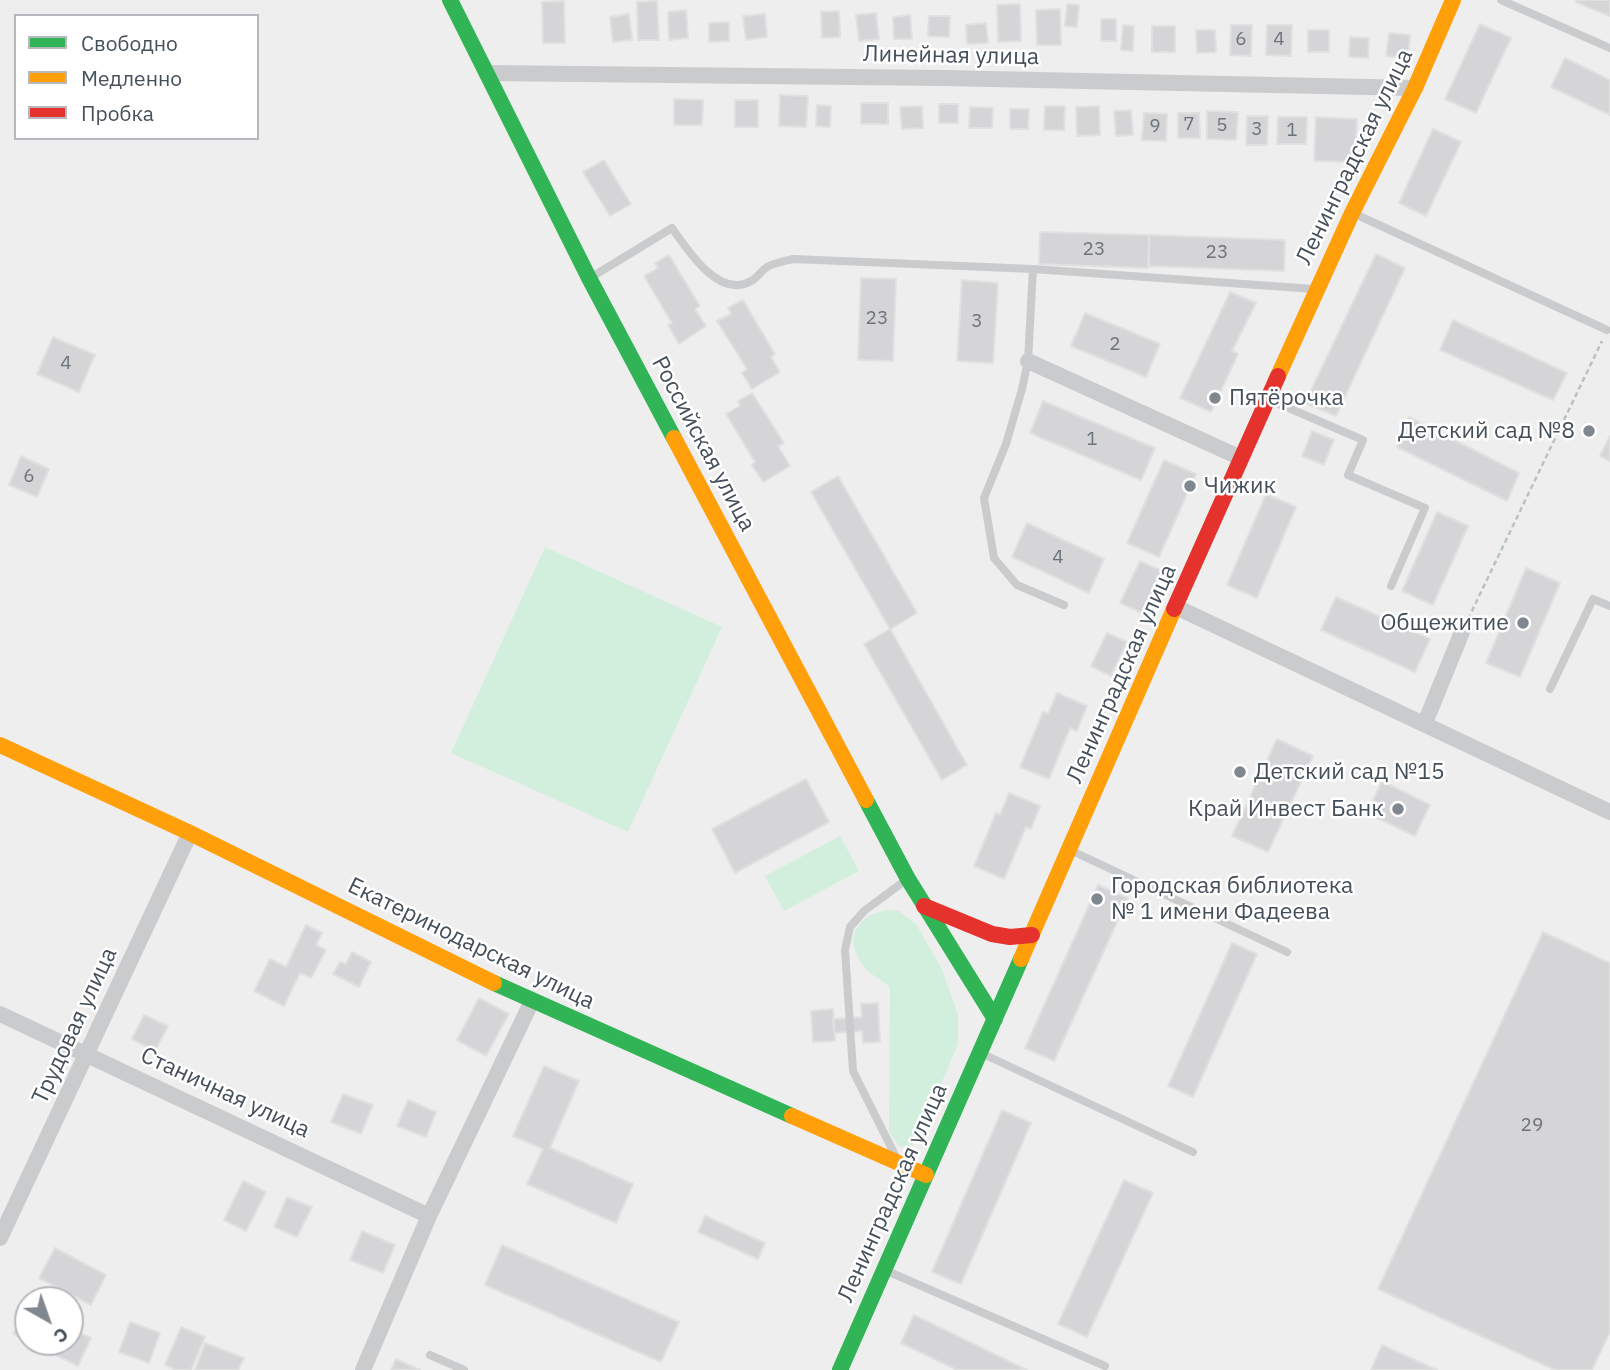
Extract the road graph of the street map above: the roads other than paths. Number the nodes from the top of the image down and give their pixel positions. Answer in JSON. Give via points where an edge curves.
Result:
{"nodes":[{"id":1,"x":450,"y":0,"type":"edge"},
{"id":2,"x":1453,"y":0,"type":"edge"},
{"id":3,"x":1501,"y":0,"type":"edge"},
{"id":4,"x":1610,"y":48,"type":"edge"},
{"id":5,"x":487,"y":73,"type":"junction"},
{"id":6,"x":1415,"y":88,"type":"junction"},
{"id":7,"x":1352,"y":213,"type":"junction"},
{"id":8,"x":1033,"y":270,"type":"junction"},
{"id":9,"x":589,"y":278,"type":"junction"},
{"id":10,"x":1317,"y":289,"type":"junction"},
{"id":11,"x":1607,"y":330,"type":"road end"},
{"id":12,"x":1028,"y":361,"type":"junction"},
{"id":13,"x":1268,"y":399,"type":"junction"},
{"id":14,"x":1241,"y":458,"type":"junction"},
{"id":15,"x":1391,"y":586,"type":"dead end"},
{"id":16,"x":1064,"y":606,"type":"dead end"},
{"id":17,"x":1610,"y":606,"type":"edge"},
{"id":18,"x":1176,"y":607,"type":"junction"},
{"id":19,"x":1462,"y":632,"type":"road end"},
{"id":20,"x":1550,"y":689,"type":"dead end"},
{"id":21,"x":1425,"y":723,"type":"junction"},
{"id":22,"x":0,"y":745,"type":"edge"},
{"id":23,"x":1610,"y":812,"type":"edge"},
{"id":24,"x":190,"y":833,"type":"junction"},
{"id":25,"x":1070,"y":850,"type":"junction"},
{"id":26,"x":908,"y":879,"type":"junction"},
{"id":27,"x":924,"y":906,"type":"junction"},
{"id":28,"x":1032,"y":935,"type":"junction"},
{"id":29,"x":1287,"y":952,"type":"dead end"},
{"id":30,"x":532,"y":1001,"type":"junction"},
{"id":31,"x":0,"y":1014,"type":"edge"},
{"id":32,"x":995,"y":1019,"type":"junction"},
{"id":33,"x":980,"y":1052,"type":"junction"},
{"id":34,"x":88,"y":1054,"type":"junction"},
{"id":35,"x":1192,"y":1152,"type":"dead end"},
{"id":36,"x":900,"y":1164,"type":"junction"},
{"id":37,"x":926,"y":1175,"type":"junction"},
{"id":38,"x":429,"y":1216,"type":"junction"},
{"id":39,"x":0,"y":1238,"type":"edge"},
{"id":40,"x":884,"y":1269,"type":"junction"},
{"id":41,"x":430,"y":1355,"type":"dead end"},
{"id":42,"x":1105,"y":1366,"type":"dead end"},
{"id":43,"x":363,"y":1370,"type":"edge"},
{"id":44,"x":464,"y":1370,"type":"edge"},
{"id":45,"x":840,"y":1370,"type":"edge"}],
"edges":[{"from":1,"to":5,"type":"street","name":"Российская улица"},
{"from":2,"to":6,"type":"street","name":"Ленинградская улица"},
{"from":3,"to":4,"type":"lane"},
{"from":5,"to":6,"type":"street","name":"Линейная улица"},
{"from":5,"to":9,"type":"street","name":"Российская улица"},
{"from":6,"to":7,"type":"street","name":"Ленинградская улица"},
{"from":7,"to":10,"type":"street","name":"Ленинградская улица"},
{"from":7,"to":11,"type":"lane"},
{"from":8,"to":9,"type":"lane","via":[[793,259],[769,266],[752,281],[728,285],[698,265],[672,228]]},
{"from":8,"to":10,"type":"lane"},
{"from":8,"to":12,"type":"lane"},
{"from":9,"to":26,"type":"street","name":"Российская улица"},
{"from":10,"to":13,"type":"street","name":"Ленинградская улица"},
{"from":12,"to":14,"type":"street"},
{"from":12,"to":16,"type":"lane","via":[[1006,444],[985,498],[986,510],[994,558],[1017,585]]},
{"from":13,"to":14,"type":"street","name":"Ленинградская улица"},
{"from":13,"to":15,"type":"lane","via":[[1363,440],[1348,475],[1425,508]]},
{"from":14,"to":18,"type":"street","name":"Ленинградская улица"},
{"from":17,"to":20,"type":"lane","via":[[1593,599]]},
{"from":18,"to":21,"type":"street"},
{"from":18,"to":25,"type":"street","name":"Ленинградская улица"},
{"from":19,"to":21,"type":"street"},
{"from":21,"to":23,"type":"street"},
{"from":22,"to":24,"type":"street","name":"Екатеринодарская улица"},
{"from":24,"to":30,"type":"street","name":"Екатеринодарская улица"},
{"from":24,"to":34,"type":"street","name":"Трудовая улица"},
{"from":25,"to":28,"type":"street","name":"Ленинградская улица"},
{"from":25,"to":29,"type":"lane"},
{"from":26,"to":27,"type":"street","name":"Российская улица"},
{"from":26,"to":36,"type":"lane","via":[[864,911],[850,927],[845,950],[853,1071]]},
{"from":27,"to":28,"type":"street","via":[[992,934]]},
{"from":27,"to":32,"type":"street","name":"Российская улица"},
{"from":28,"to":32,"type":"street","name":"Ленинградская улица"},
{"from":30,"to":36,"type":"street","name":"Екатеринодарская улица"},
{"from":30,"to":38,"type":"street"},
{"from":31,"to":34,"type":"street","name":"Станичная улица"},
{"from":32,"to":33,"type":"street","name":"Ленинградская улица"},
{"from":33,"to":35,"type":"lane"},
{"from":33,"to":37,"type":"street","name":"Ленинградская улица"},
{"from":34,"to":38,"type":"street","name":"Станичная улица"},
{"from":34,"to":39,"type":"street","name":"Трудовая улица"},
{"from":36,"to":37,"type":"street","name":"Екатеринодарская улица"},
{"from":37,"to":40,"type":"street","name":"Ленинградская улица"},
{"from":38,"to":43,"type":"street"},
{"from":40,"to":42,"type":"lane"},
{"from":40,"to":45,"type":"street","name":"Ленинградская улица"},
{"from":41,"to":44,"type":"lane"}]}
